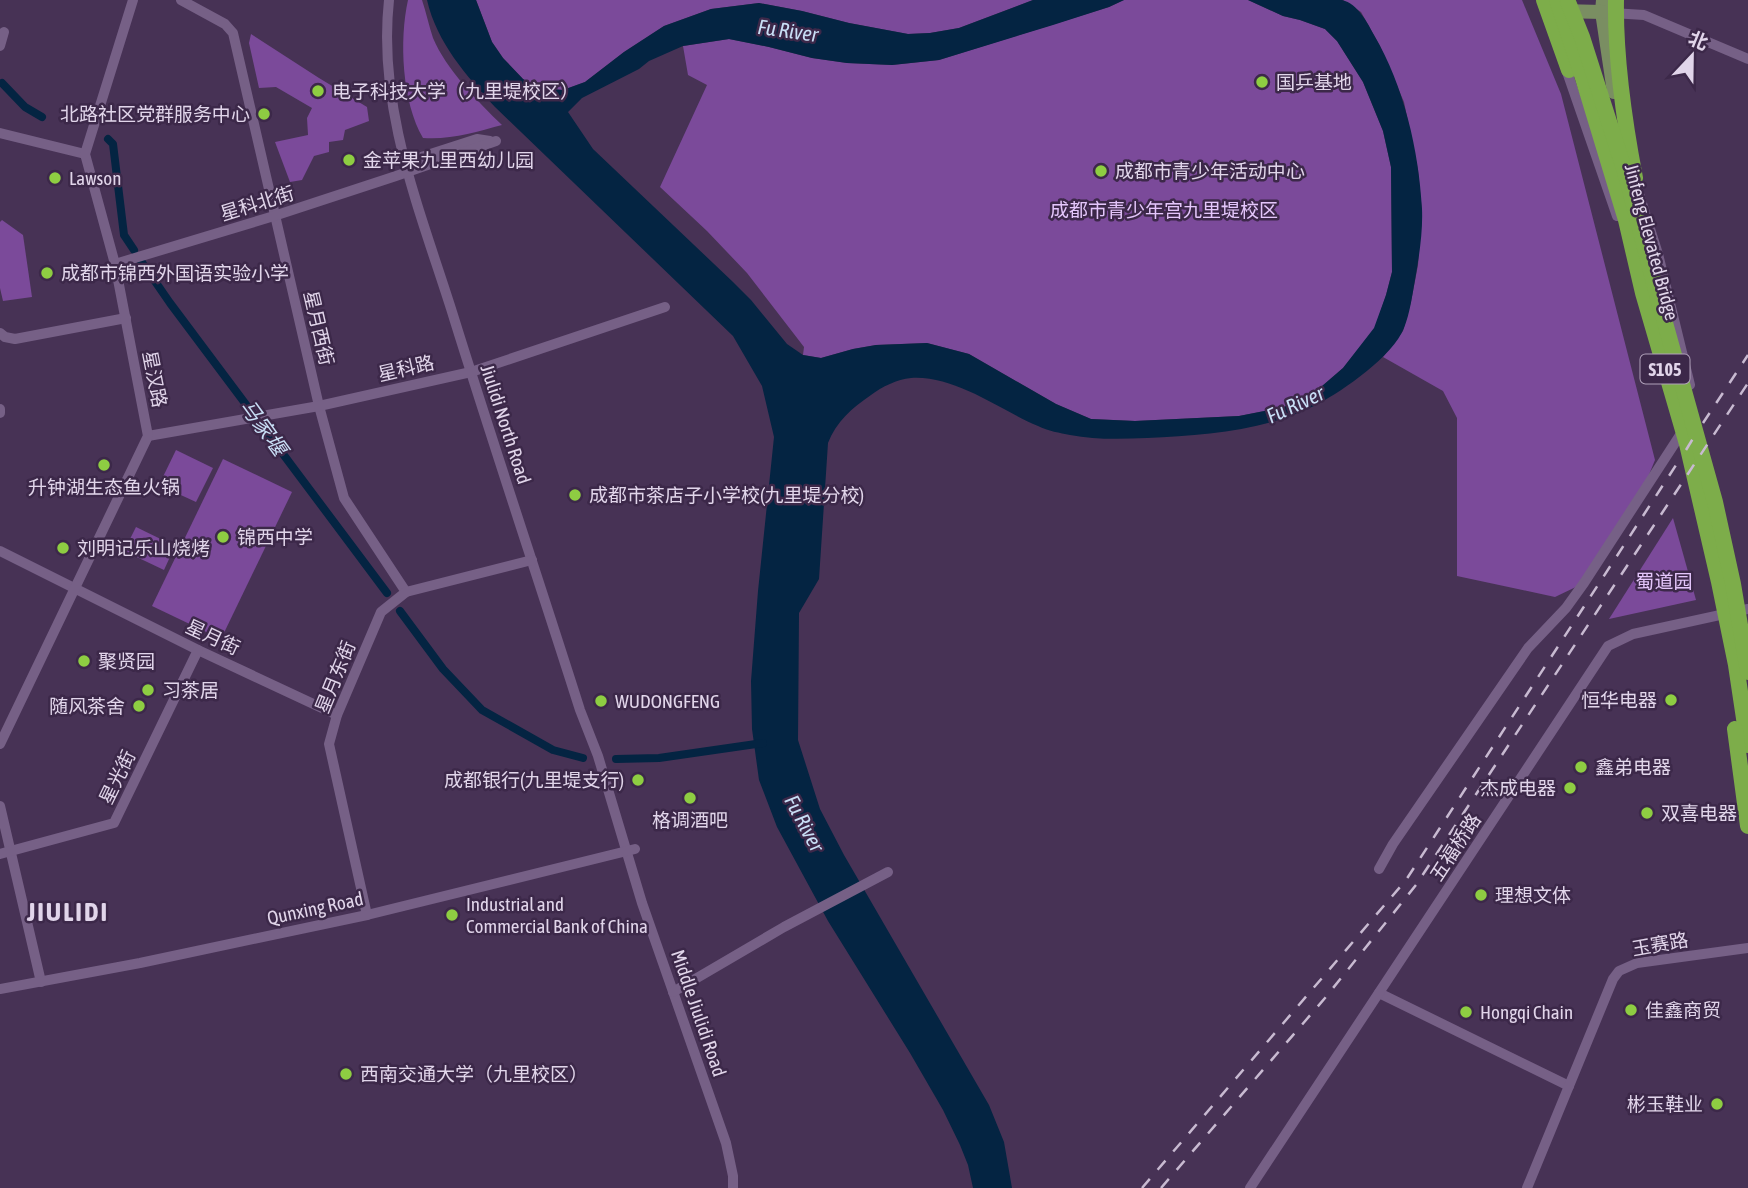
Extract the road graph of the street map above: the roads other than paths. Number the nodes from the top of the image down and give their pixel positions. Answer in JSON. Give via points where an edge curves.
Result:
{"nodes":[{"id":1,"x":133,"y":0,"type":"edge"},
{"id":2,"x":181,"y":0,"type":"edge"},
{"id":3,"x":389,"y":0,"type":"edge"},
{"id":4,"x":1616,"y":0,"type":"edge"},
{"id":5,"x":1560,"y":3,"type":"edge"},
{"id":6,"x":1603,"y":6,"type":"edge"},
{"id":7,"x":4,"y":32,"type":"dead end"},
{"id":8,"x":0,"y":46,"type":"edge"},
{"id":9,"x":1748,"y":59,"type":"edge"},
{"id":10,"x":1620,"y":132,"type":"junction"},
{"id":11,"x":0,"y":133,"type":"edge"},
{"id":12,"x":85,"y":153,"type":"junction"},
{"id":13,"x":408,"y":171,"type":"junction"},
{"id":14,"x":274,"y":216,"type":"junction"},
{"id":15,"x":116,"y":264,"type":"junction"},
{"id":16,"x":1657,"y":294,"type":"junction"},
{"id":17,"x":665,"y":307,"type":"dead end"},
{"id":18,"x":126,"y":318,"type":"junction"},
{"id":19,"x":2,"y":337,"type":"edge"},
{"id":20,"x":471,"y":372,"type":"junction"},
{"id":21,"x":319,"y":406,"type":"junction"},
{"id":22,"x":1696,"y":408,"type":"junction"},
{"id":23,"x":148,"y":436,"type":"junction"},
{"id":24,"x":1683,"y":446,"type":"junction"},
{"id":25,"x":1699,"y":495,"type":"junction"},
{"id":26,"x":1715,"y":502,"type":"junction"},
{"id":27,"x":0,"y":551,"type":"edge"},
{"id":28,"x":532,"y":560,"type":"junction"},
{"id":29,"x":74,"y":589,"type":"junction"},
{"id":30,"x":406,"y":592,"type":"junction"},
{"id":31,"x":1746,"y":611,"type":"edge"},
{"id":32,"x":1724,"y":614,"type":"junction"},
{"id":33,"x":198,"y":650,"type":"junction"},
{"id":34,"x":1748,"y":650,"type":"edge"},
{"id":35,"x":1748,"y":672,"type":"edge"},
{"id":36,"x":337,"y":715,"type":"junction"},
{"id":37,"x":0,"y":744,"type":"edge"},
{"id":38,"x":1748,"y":745,"type":"edge"},
{"id":39,"x":1748,"y":772,"type":"edge"},
{"id":40,"x":0,"y":806,"type":"edge"},
{"id":41,"x":1748,"y":825,"type":"edge"},
{"id":42,"x":631,"y":850,"type":"junction"},
{"id":43,"x":5,"y":853,"type":"edge"},
{"id":44,"x":1379,"y":869,"type":"dead end"},
{"id":45,"x":885,"y":872,"type":"dead end"},
{"id":46,"x":367,"y":915,"type":"junction"},
{"id":47,"x":1748,"y":948,"type":"edge"},
{"id":48,"x":41,"y":982,"type":"junction"},
{"id":49,"x":0,"y":989,"type":"edge"},
{"id":50,"x":673,"y":992,"type":"junction"},
{"id":51,"x":1379,"y":993,"type":"junction"},
{"id":52,"x":1569,"y":1086,"type":"junction"},
{"id":53,"x":733,"y":1188,"type":"edge"},
{"id":54,"x":1250,"y":1188,"type":"edge"},
{"id":55,"x":1527,"y":1188,"type":"edge"}],
"edges":[{"from":1,"to":12,"type":"street"},
{"from":2,"to":14,"type":"street","name":"星月西街","via":[[233,33]]},
{"from":3,"to":13,"type":"street","name":"Jiulidi North Road","via":[[388,67],[394,117]]},
{"from":4,"to":16,"type":"highway","via":[[1622,95]]},
{"from":5,"to":6,"type":"main road"},
{"from":5,"to":10,"type":"street"},
{"from":5,"to":16,"type":"highway","name":"Jinfeng Elevated Bridge","number":"S105","via":[[1582,37],[1626,175]]},
{"from":5,"to":24,"type":"highway","name":"Jinfeng Elevated Bridge","number":"S105","via":[[1626,220]]},
{"from":6,"to":9,"type":"street","via":[[1644,15]]},
{"from":6,"to":10,"type":"main road"},
{"from":7,"to":8,"type":"street"},
{"from":10,"to":22,"type":"street","via":[[1658,254]]},
{"from":11,"to":12,"type":"street"},
{"from":12,"to":15,"type":"street","name":"星汉路"},
{"from":13,"to":13,"type":"street","name":"星科北街","via":[[417,168],[496,141],[477,139],[415,159]]},
{"from":13,"to":14,"type":"street","name":"星科北街"},
{"from":13,"to":20,"type":"street","name":"Jiulidi North Road"},
{"from":14,"to":15,"type":"street","name":"星科北街"},
{"from":14,"to":21,"type":"street","name":"星月西街"},
{"from":15,"to":18,"type":"street","name":"星汉路"},
{"from":16,"to":26,"type":"highway","name":"Jinfeng Elevated Bridge","number":"S105"},
{"from":17,"to":20,"type":"street","name":"星科路"},
{"from":18,"to":19,"type":"street","via":[[15,339]]},
{"from":18,"to":23,"type":"street","name":"星汉路"},
{"from":20,"to":21,"type":"street","name":"星科路"},
{"from":20,"to":28,"type":"street","name":"Jiulidi North Road"},
{"from":21,"to":23,"type":"street","name":"星科路"},
{"from":21,"to":30,"type":"street","name":"星月西街","via":[[344,498]]},
{"from":22,"to":24,"type":"street"},
{"from":22,"to":31,"type":"main road"},
{"from":23,"to":29,"type":"street","name":"星汉路"},
{"from":24,"to":25,"type":"highway","name":"Jinfeng Elevated Bridge","number":"S105"},
{"from":24,"to":32,"type":"street"},
{"from":24,"to":44,"type":"street","via":[[1566,608],[1528,648]]},
{"from":25,"to":38,"type":"highway","name":"Jinfeng Elevated Bridge","number":"S105","via":[[1736,665]]},
{"from":25,"to":41,"type":"highway"},
{"from":26,"to":31,"type":"highway","via":[[1727,519],[1742,573]]},
{"from":26,"to":35,"type":"highway","name":"Jinfeng Elevated Bridge","number":"S105"},
{"from":27,"to":29,"type":"street","name":"星月街"},
{"from":28,"to":30,"type":"street","name":"星月东街"},
{"from":28,"to":42,"type":"street","name":"Jiulidi North Road"},
{"from":29,"to":33,"type":"street","name":"星月街"},
{"from":29,"to":37,"type":"street","name":"星汉路"},
{"from":30,"to":36,"type":"street","name":"星月东街","via":[[381,612]]},
{"from":31,"to":32,"type":"street","name":"五福桥路"},
{"from":31,"to":34,"type":"main road"},
{"from":32,"to":39,"type":"main road"},
{"from":32,"to":51,"type":"street","name":"五福桥路","via":[[1633,634],[1608,646]]},
{"from":33,"to":36,"type":"street","name":"星月街"},
{"from":33,"to":43,"type":"street","name":"星光街","via":[[114,823]]},
{"from":36,"to":46,"type":"street","name":"星月东街","via":[[329,744]]},
{"from":40,"to":43,"type":"street"},
{"from":42,"to":46,"type":"street","name":"Qunxing Road"},
{"from":42,"to":50,"type":"street","name":"Middle Jiulidi Road","via":[[642,903]]},
{"from":43,"to":48,"type":"street"},
{"from":45,"to":50,"type":"street"},
{"from":46,"to":48,"type":"street","name":"Qunxing Road"},
{"from":47,"to":52,"type":"street","name":"玉赛路","via":[[1637,964],[1619,971]]},
{"from":48,"to":49,"type":"street","name":"Qunxing Road"},
{"from":50,"to":53,"type":"street","name":"Middle Jiulidi Road","via":[[726,1143]]},
{"from":51,"to":52,"type":"street"},
{"from":51,"to":54,"type":"street","name":"五福桥路"},
{"from":52,"to":55,"type":"street","name":"玉赛路"}]}
